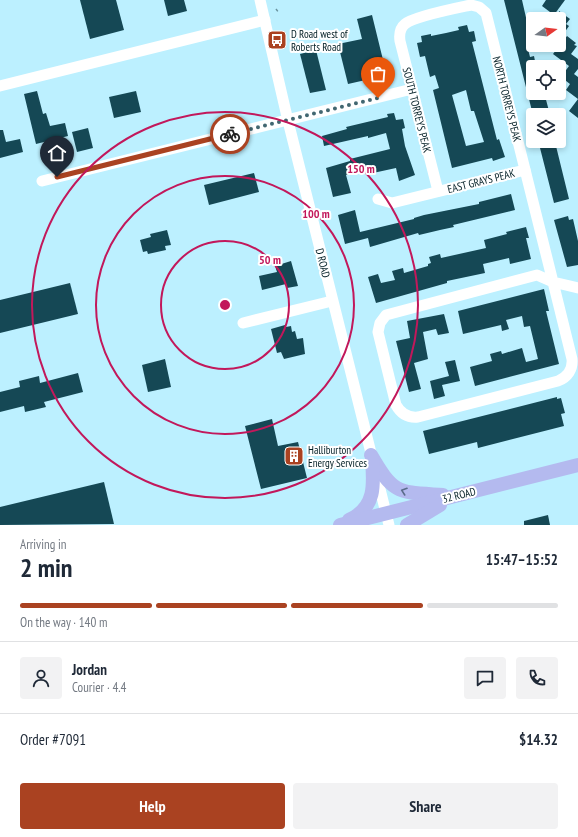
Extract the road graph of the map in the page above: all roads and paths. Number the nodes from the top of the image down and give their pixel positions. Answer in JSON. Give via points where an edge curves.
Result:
{"nodes":[{"id":1,"x":260,"y":0,"type":"edge"},
{"id":2,"x":480,"y":7,"type":"joint"},
{"id":3,"x":276,"y":10,"type":"dead end"},
{"id":4,"x":279,"y":13,"type":"dead end"},
{"id":5,"x":265,"y":20,"type":"junction"},
{"id":6,"x":0,"y":86,"type":"edge"},
{"id":7,"x":412,"y":89,"type":"junction"},
{"id":8,"x":288,"y":121,"type":"junction"},
{"id":9,"x":525,"y":170,"type":"junction"},
{"id":10,"x":42,"y":181,"type":"dead end"},
{"id":11,"x":438,"y":191,"type":"junction"},
{"id":12,"x":378,"y":199,"type":"dead end"},
{"id":13,"x":553,"y":282,"type":"junction"},
{"id":14,"x":578,"y":288,"type":"edge"},
{"id":15,"x":332,"y":301,"type":"junction"},
{"id":16,"x":243,"y":323,"type":"dead end"},
{"id":17,"x":371,"y":455,"type":"junction"},
{"id":18,"x":578,"y":465,"type":"edge"},
{"id":19,"x":456,"y":496,"type":"junction"},
{"id":20,"x":388,"y":519,"type":"edge"},
{"id":21,"x":339,"y":525,"type":"edge"},
{"id":22,"x":407,"y":525,"type":"edge"}],
"edges":[{"from":1,"to":5,"type":"street","name":"D ROAD"},
{"from":2,"to":7,"type":"street","name":"SOUTH TORREYS PEAK","via":[[471,5],[412,20],[402,28],[400,41]]},
{"from":2,"to":9,"type":"street","name":"NORTH TORREYS PEAK","via":[[486,13]]},
{"from":3,"to":4,"type":"path"},
{"from":5,"to":6,"type":"street"},
{"from":5,"to":8,"type":"street","name":"D ROAD"},
{"from":7,"to":8,"type":"street"},
{"from":7,"to":11,"type":"street","name":"SOUTH TORREYS PEAK"},
{"from":8,"to":10,"type":"street"},
{"from":8,"to":15,"type":"street","name":"D ROAD"},
{"from":9,"to":11,"type":"street","name":"EAST GRAYS PEAK"},
{"from":9,"to":13,"type":"street","name":"NORTH TORREYS PEAK"},
{"from":11,"to":12,"type":"street","name":"EAST GRAYS PEAK","via":[[392,203]]},
{"from":13,"to":13,"type":"street","name":"NORTH TORREYS PEAK","via":[[537,275],[386,315],[380,323],[378,332],[398,409],[409,417],[418,417],[565,377],[572,368],[572,359]]},
{"from":13,"to":14,"type":"street"},
{"from":15,"to":16,"type":"street"},
{"from":15,"to":17,"type":"street","name":"D ROAD"},
{"from":19,"to":17,"type":"main road","one_way":true,"via":[[410,493],[393,487]]},
{"from":17,"to":20,"type":"street","name":"D ROAD"},
{"from":17,"to":21,"type":"main road","via":[[374,488],[371,500],[361,512]]},
{"from":18,"to":19,"type":"main road","name":"32 ROAD"},
{"from":19,"to":20,"type":"main road","name":"32 ROAD"},
{"from":19,"to":22,"type":"main road"},
{"from":20,"to":21,"type":"main road","name":"32 ROAD"}]}
